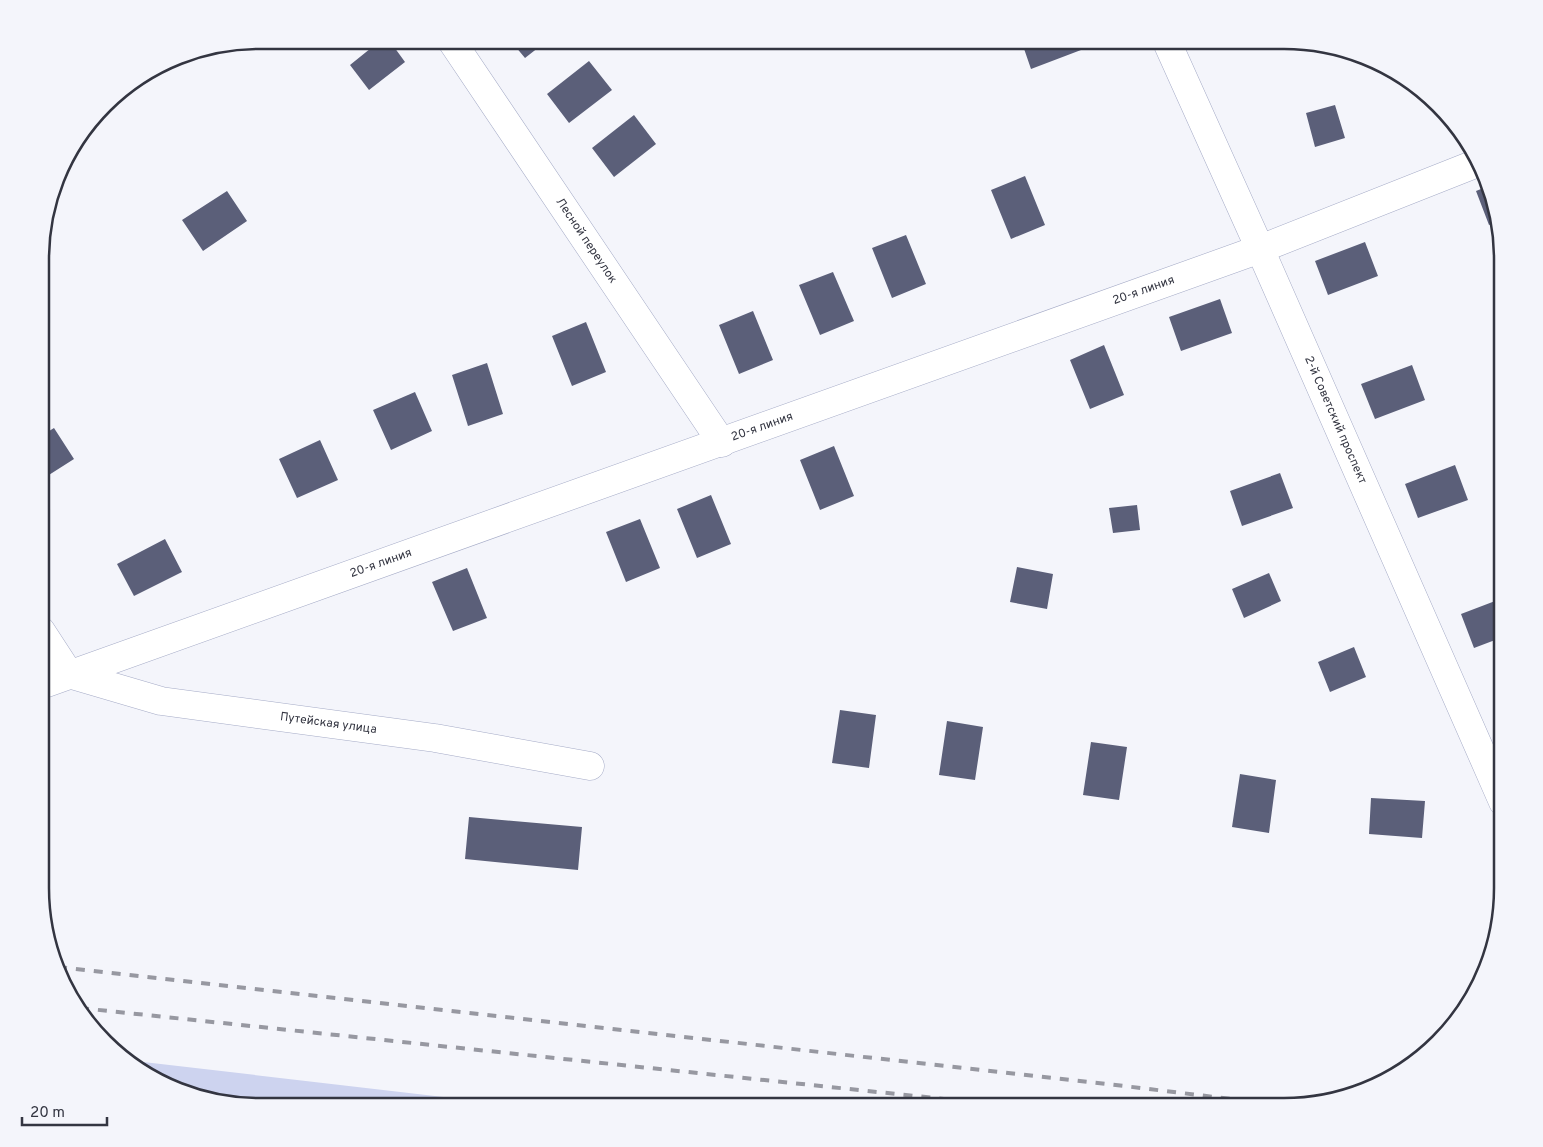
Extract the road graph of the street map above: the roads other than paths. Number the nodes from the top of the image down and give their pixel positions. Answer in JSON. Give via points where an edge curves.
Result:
{"nodes":[{"id":1,"x":458,"y":49,"type":"edge"},
{"id":2,"x":1170,"y":49,"type":"edge"},
{"id":3,"x":1472,"y":165,"type":"edge"},
{"id":4,"x":1260,"y":249,"type":"junction"},
{"id":5,"x":722,"y":443,"type":"junction"},
{"id":6,"x":49,"y":643,"type":"edge"},
{"id":7,"x":69,"y":674,"type":"junction"},
{"id":8,"x":49,"y":682,"type":"edge"},
{"id":9,"x":590,"y":766,"type":"dead end"},
{"id":10,"x":1494,"y":782,"type":"edge"}],
"edges":[{"from":1,"to":5,"type":"street","name":"Лесной переулок"},
{"from":2,"to":4,"type":"street","name":"2-й Советский проспект"},
{"from":3,"to":4,"type":"street","name":"20-я линия"},
{"from":4,"to":5,"type":"street","name":"20-я линия"},
{"from":4,"to":10,"type":"street","name":"2-й Советский проспект"},
{"from":5,"to":7,"type":"street","name":"20-я линия"},
{"from":6,"to":7,"type":"street"},
{"from":7,"to":8,"type":"street","name":"20-я линия"},
{"from":7,"to":9,"type":"street","name":"Путейская улица","via":[[161,702],[435,738]]}]}
